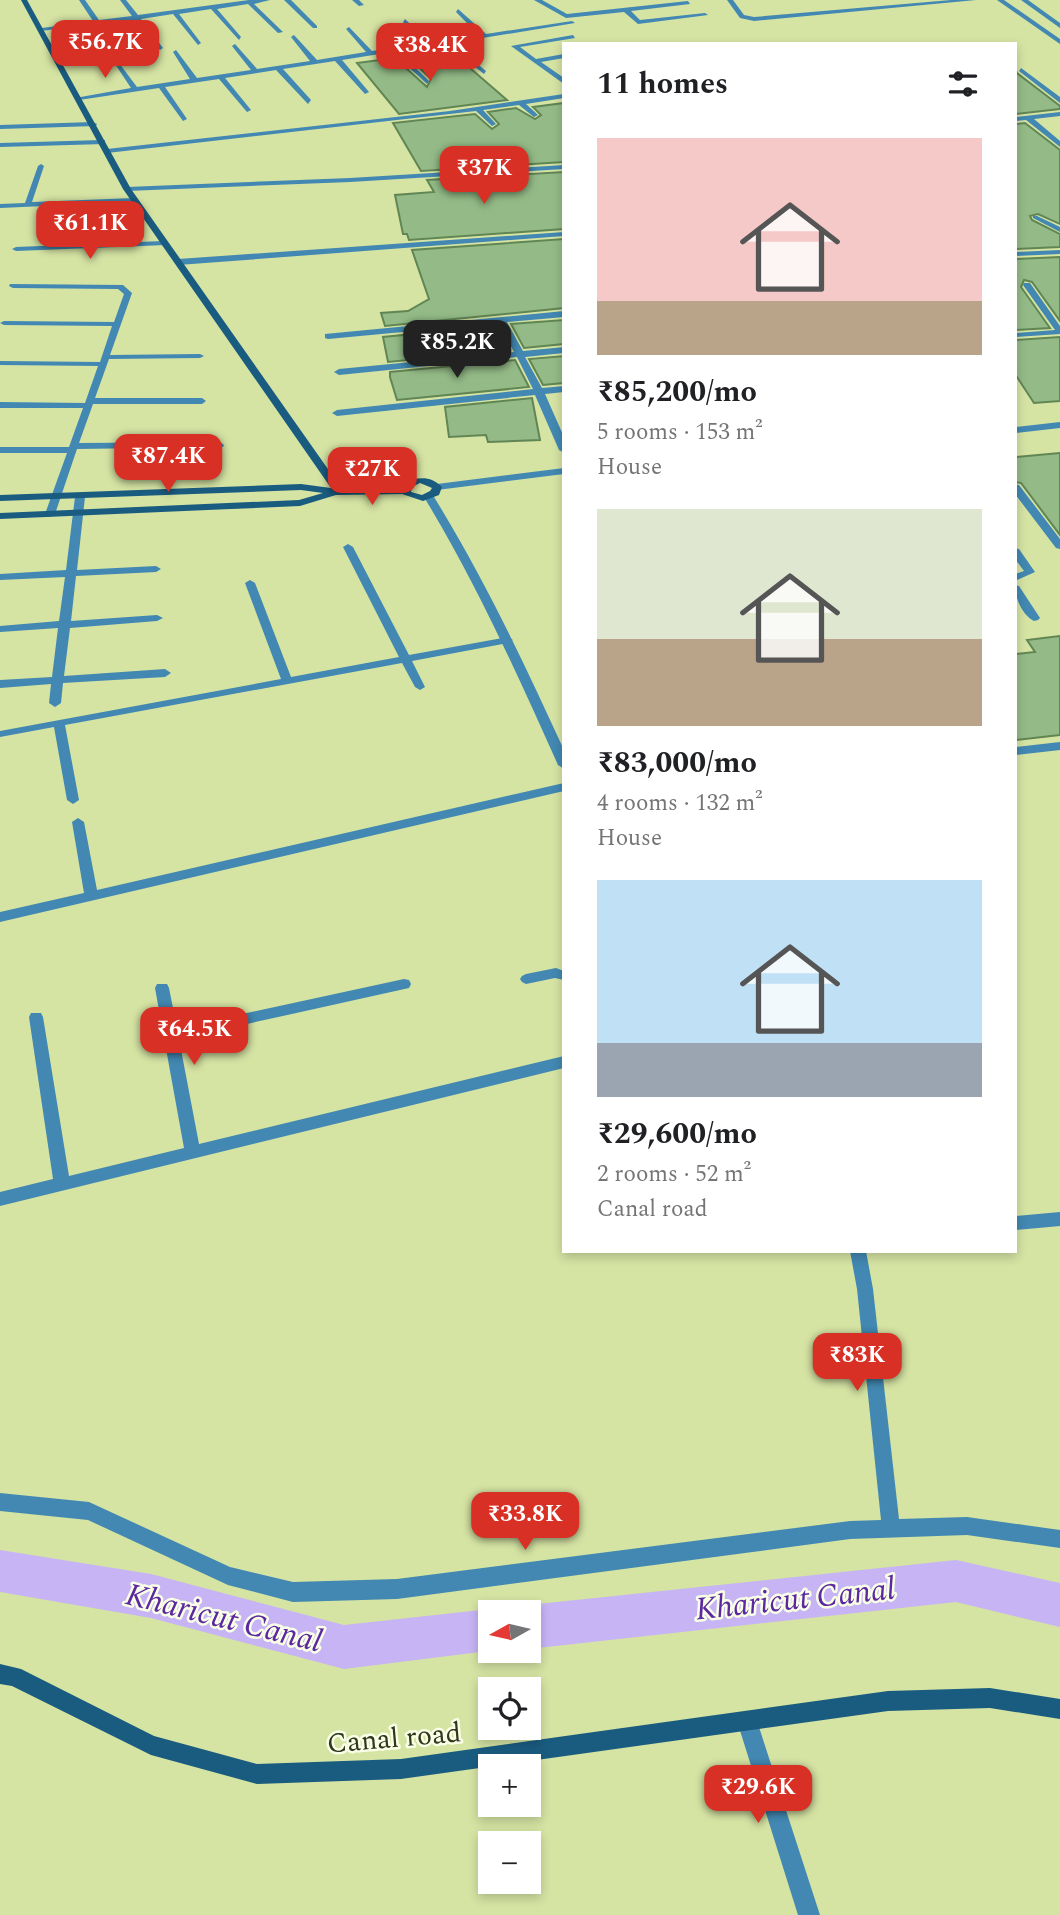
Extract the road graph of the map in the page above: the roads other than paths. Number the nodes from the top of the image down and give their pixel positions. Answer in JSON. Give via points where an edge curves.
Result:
{"nodes":[{"id":1,"x":24,"y":0,"type":"edge"},
{"id":2,"x":82,"y":0,"type":"edge"},
{"id":3,"x":123,"y":0,"type":"edge"},
{"id":4,"x":267,"y":0,"type":"edge"},
{"id":5,"x":287,"y":0,"type":"edge"},
{"id":6,"x":538,"y":0,"type":"edge"},
{"id":7,"x":730,"y":0,"type":"edge"},
{"id":8,"x":973,"y":0,"type":"edge"},
{"id":9,"x":1000,"y":0,"type":"edge"},
{"id":10,"x":1024,"y":0,"type":"edge"},
{"id":11,"x":249,"y":2,"type":"junction"},
{"id":12,"x":227,"y":3,"type":"edge"},
{"id":13,"x":688,"y":3,"type":"dead end"},
{"id":14,"x":212,"y":7,"type":"junction"},
{"id":15,"x":626,"y":9,"type":"junction"},
{"id":16,"x":178,"y":10,"type":"junction"},
{"id":17,"x":458,"y":11,"type":"dead end"},
{"id":18,"x":705,"y":15,"type":"dead end"},
{"id":19,"x":136,"y":18,"type":"junction"},
{"id":20,"x":404,"y":21,"type":"dead end"},
{"id":21,"x":95,"y":23,"type":"junction"},
{"id":22,"x":572,"y":23,"type":"dead end"},
{"id":23,"x":1060,"y":26,"type":"edge"},
{"id":24,"x":315,"y":27,"type":"dead end"},
{"id":25,"x":349,"y":29,"type":"dead end"},
{"id":26,"x":42,"y":30,"type":"junction"},
{"id":27,"x":280,"y":32,"type":"dead end"},
{"id":28,"x":294,"y":37,"type":"dead end"},
{"id":29,"x":485,"y":37,"type":"junction"},
{"id":30,"x":573,"y":37,"type":"dead end"},
{"id":31,"x":239,"y":38,"type":"dead end"},
{"id":32,"x":198,"y":43,"type":"dead end"},
{"id":33,"x":1060,"y":43,"type":"edge"},
{"id":34,"x":449,"y":44,"type":"junction"},
{"id":35,"x":235,"y":46,"type":"dead end"},
{"id":36,"x":430,"y":47,"type":"junction"},
{"id":37,"x":160,"y":48,"type":"dead end"},
{"id":38,"x":117,"y":52,"type":"dead end"},
{"id":39,"x":176,"y":52,"type":"dead end"},
{"id":40,"x":395,"y":52,"type":"junction"},
{"id":41,"x":372,"y":55,"type":"junction"},
{"id":42,"x":562,"y":56,"type":"edge"},
{"id":43,"x":338,"y":60,"type":"junction"},
{"id":44,"x":116,"y":61,"type":"dead end"},
{"id":45,"x":535,"y":61,"type":"junction"},
{"id":46,"x":316,"y":63,"type":"junction"},
{"id":47,"x":279,"y":69,"type":"junction"},
{"id":48,"x":1021,"y":70,"type":"dead end"},
{"id":49,"x":256,"y":72,"type":"junction"},
{"id":50,"x":484,"y":72,"type":"dead end"},
{"id":51,"x":559,"y":75,"type":"edge"},
{"id":52,"x":221,"y":77,"type":"junction"},
{"id":53,"x":195,"y":81,"type":"junction"},
{"id":54,"x":427,"y":82,"type":"dead end"},
{"id":55,"x":160,"y":86,"type":"junction"},
{"id":56,"x":136,"y":89,"type":"junction"},
{"id":57,"x":365,"y":92,"type":"dead end"},
{"id":58,"x":562,"y":96,"type":"edge"},
{"id":59,"x":79,"y":98,"type":"junction"},
{"id":60,"x":1060,"y":101,"type":"edge"},
{"id":61,"x":308,"y":102,"type":"dead end"},
{"id":62,"x":520,"y":102,"type":"junction"},
{"id":63,"x":478,"y":109,"type":"junction"},
{"id":64,"x":247,"y":110,"type":"dead end"},
{"id":65,"x":1060,"y":114,"type":"edge"},
{"id":66,"x":534,"y":115,"type":"dead end"},
{"id":67,"x":1019,"y":118,"type":"edge"},
{"id":68,"x":183,"y":119,"type":"dead end"},
{"id":69,"x":93,"y":124,"type":"junction"},
{"id":70,"x":492,"y":124,"type":"dead end"},
{"id":71,"x":0,"y":127,"type":"edge"},
{"id":72,"x":102,"y":142,"type":"junction"},
{"id":73,"x":0,"y":145,"type":"edge"},
{"id":74,"x":1060,"y":145,"type":"edge"},
{"id":75,"x":107,"y":151,"type":"junction"},
{"id":76,"x":41,"y":166,"type":"dead end"},
{"id":77,"x":562,"y":167,"type":"edge"},
{"id":78,"x":127,"y":189,"type":"junction"},
{"id":79,"x":134,"y":200,"type":"junction"},
{"id":80,"x":28,"y":205,"type":"junction"},
{"id":81,"x":0,"y":206,"type":"edge"},
{"id":82,"x":1035,"y":217,"type":"dead end"},
{"id":83,"x":1060,"y":230,"type":"edge"},
{"id":84,"x":562,"y":234,"type":"edge"},
{"id":85,"x":163,"y":243,"type":"junction"},
{"id":86,"x":16,"y":249,"type":"dead end"},
{"id":87,"x":1060,"y":252,"type":"edge"},
{"id":88,"x":1017,"y":254,"type":"edge"},
{"id":89,"x":178,"y":262,"type":"junction"},
{"id":90,"x":1027,"y":285,"type":"dead end"},
{"id":91,"x":13,"y":286,"type":"dead end"},
{"id":92,"x":562,"y":314,"type":"edge"},
{"id":93,"x":502,"y":320,"type":"junction"},
{"id":94,"x":5,"y":323,"type":"dead end"},
{"id":95,"x":117,"y":324,"type":"junction"},
{"id":96,"x":1060,"y":332,"type":"edge"},
{"id":97,"x":1017,"y":335,"type":"edge"},
{"id":98,"x":328,"y":336,"type":"dead end"},
{"id":99,"x":562,"y":350,"type":"edge"},
{"id":100,"x":519,"y":354,"type":"junction"},
{"id":101,"x":201,"y":356,"type":"dead end"},
{"id":102,"x":104,"y":360,"type":"junction"},
{"id":103,"x":0,"y":363,"type":"edge"},
{"id":104,"x":339,"y":372,"type":"dead end"},
{"id":105,"x":562,"y":389,"type":"edge"},
{"id":106,"x":539,"y":392,"type":"junction"},
{"id":107,"x":202,"y":401,"type":"dead end"},
{"id":108,"x":89,"y":403,"type":"junction"},
{"id":109,"x":0,"y":405,"type":"edge"},
{"id":110,"x":337,"y":413,"type":"dead end"},
{"id":111,"x":1060,"y":425,"type":"edge"},
{"id":112,"x":1017,"y":430,"type":"edge"},
{"id":113,"x":220,"y":445,"type":"dead end"},
{"id":114,"x":562,"y":445,"type":"edge"},
{"id":115,"x":74,"y":448,"type":"junction"},
{"id":116,"x":0,"y":450,"type":"edge"},
{"id":117,"x":562,"y":471,"type":"edge"},
{"id":118,"x":437,"y":487,"type":"junction"},
{"id":119,"x":1017,"y":490,"type":"edge"},
{"id":120,"x":405,"y":491,"type":"junction"},
{"id":121,"x":339,"y":492,"type":"junction"},
{"id":122,"x":80,"y":497,"type":"junction"},
{"id":123,"x":429,"y":497,"type":"junction"},
{"id":124,"x":0,"y":498,"type":"edge"},
{"id":125,"x":55,"y":498,"type":"junction"},
{"id":126,"x":50,"y":514,"type":"junction"},
{"id":127,"x":77,"y":514,"type":"junction"},
{"id":128,"x":0,"y":516,"type":"edge"},
{"id":129,"x":1060,"y":546,"type":"edge"},
{"id":130,"x":348,"y":547,"type":"dead end"},
{"id":131,"x":1017,"y":554,"type":"edge"},
{"id":132,"x":156,"y":569,"type":"dead end"},
{"id":133,"x":70,"y":574,"type":"junction"},
{"id":134,"x":0,"y":577,"type":"edge"},
{"id":135,"x":1017,"y":577,"type":"edge"},
{"id":136,"x":250,"y":583,"type":"dead end"},
{"id":137,"x":1017,"y":591,"type":"edge"},
{"id":138,"x":157,"y":618,"type":"dead end"},
{"id":139,"x":1034,"y":618,"type":"dead end"},
{"id":140,"x":65,"y":625,"type":"junction"},
{"id":141,"x":0,"y":629,"type":"edge"},
{"id":142,"x":508,"y":640,"type":"junction"},
{"id":143,"x":404,"y":659,"type":"junction"},
{"id":144,"x":164,"y":673,"type":"dead end"},
{"id":145,"x":58,"y":679,"type":"junction"},
{"id":146,"x":287,"y":681,"type":"junction"},
{"id":147,"x":0,"y":684,"type":"edge"},
{"id":148,"x":420,"y":687,"type":"dead end"},
{"id":149,"x":55,"y":704,"type":"dead end"},
{"id":150,"x":58,"y":724,"type":"junction"},
{"id":151,"x":0,"y":734,"type":"edge"},
{"id":152,"x":1060,"y":746,"type":"edge"},
{"id":153,"x":1017,"y":751,"type":"edge"},
{"id":154,"x":562,"y":761,"type":"edge"},
{"id":155,"x":562,"y":786,"type":"edge"},
{"id":156,"x":73,"y":800,"type":"dead end"},
{"id":157,"x":78,"y":822,"type":"dead end"},
{"id":158,"x":91,"y":896,"type":"junction"},
{"id":159,"x":0,"y":917,"type":"edge"},
{"id":160,"x":562,"y":975,"type":"edge"},
{"id":161,"x":526,"y":979,"type":"dead end"},
{"id":162,"x":404,"y":984,"type":"dead end"},
{"id":163,"x":162,"y":988,"type":"dead end"},
{"id":164,"x":36,"y":1017,"type":"dead end"},
{"id":165,"x":170,"y":1035,"type":"junction"},
{"id":166,"x":562,"y":1062,"type":"edge"},
{"id":167,"x":192,"y":1152,"type":"junction"},
{"id":168,"x":62,"y":1184,"type":"junction"},
{"id":169,"x":0,"y":1199,"type":"edge"},
{"id":170,"x":1060,"y":1219,"type":"edge"},
{"id":171,"x":1017,"y":1223,"type":"edge"},
{"id":172,"x":858,"y":1253,"type":"edge"},
{"id":173,"x":0,"y":1502,"type":"edge"},
{"id":174,"x":891,"y":1529,"type":"junction"},
{"id":175,"x":1060,"y":1539,"type":"edge"},
{"id":176,"x":0,"y":1674,"type":"edge"},
{"id":177,"x":1060,"y":1709,"type":"edge"},
{"id":178,"x":747,"y":1721,"type":"junction"},
{"id":179,"x":809,"y":1915,"type":"edge"}],
"edges":[{"from":1,"to":26,"type":"street"},
{"from":2,"to":21,"type":"street"},
{"from":3,"to":19,"type":"street"},
{"from":4,"to":11,"type":"street"},
{"from":5,"to":24,"type":"street"},
{"from":6,"to":15,"type":"street","via":[[566,16]]},
{"from":7,"to":8,"type":"street","via":[[742,17],[754,19]]},
{"from":9,"to":33,"type":"street"},
{"from":10,"to":23,"type":"street"},
{"from":11,"to":12,"type":"street"},
{"from":11,"to":27,"type":"street"},
{"from":12,"to":14,"type":"street"},
{"from":13,"to":15,"type":"street"},
{"from":14,"to":16,"type":"street"},
{"from":14,"to":31,"type":"street"},
{"from":15,"to":18,"type":"street","via":[[638,22]]},
{"from":16,"to":19,"type":"street"},
{"from":16,"to":32,"type":"street"},
{"from":17,"to":29,"type":"street"},
{"from":19,"to":21,"type":"street"},
{"from":19,"to":37,"type":"street"},
{"from":20,"to":36,"type":"street"},
{"from":21,"to":26,"type":"street"},
{"from":21,"to":38,"type":"street"},
{"from":22,"to":29,"type":"street"},
{"from":25,"to":41,"type":"street"},
{"from":26,"to":59,"type":"street"},
{"from":28,"to":46,"type":"street"},
{"from":29,"to":34,"type":"street"},
{"from":30,"to":45,"type":"street","via":[[514,46]]},
{"from":34,"to":36,"type":"street"},
{"from":34,"to":50,"type":"street"},
{"from":35,"to":49,"type":"street"},
{"from":36,"to":40,"type":"street"},
{"from":39,"to":53,"type":"street"},
{"from":40,"to":41,"type":"street"},
{"from":40,"to":54,"type":"street"},
{"from":41,"to":43,"type":"street"},
{"from":42,"to":45,"type":"street"},
{"from":43,"to":46,"type":"street"},
{"from":43,"to":57,"type":"street"},
{"from":44,"to":56,"type":"street"},
{"from":45,"to":51,"type":"street"},
{"from":46,"to":47,"type":"street"},
{"from":47,"to":49,"type":"street"},
{"from":47,"to":61,"type":"street"},
{"from":48,"to":60,"type":"street"},
{"from":49,"to":52,"type":"street"},
{"from":52,"to":53,"type":"street"},
{"from":52,"to":64,"type":"street"},
{"from":53,"to":55,"type":"street"},
{"from":55,"to":56,"type":"street"},
{"from":55,"to":68,"type":"street"},
{"from":56,"to":59,"type":"street"},
{"from":58,"to":62,"type":"street"},
{"from":59,"to":69,"type":"street"},
{"from":62,"to":63,"type":"street"},
{"from":62,"to":66,"type":"street"},
{"from":63,"to":70,"type":"street"},
{"from":63,"to":75,"type":"street"},
{"from":65,"to":67,"type":"street"},
{"from":67,"to":74,"type":"street"},
{"from":69,"to":71,"type":"street"},
{"from":69,"to":72,"type":"street"},
{"from":72,"to":73,"type":"street"},
{"from":72,"to":75,"type":"street"},
{"from":75,"to":78,"type":"street"},
{"from":76,"to":80,"type":"lane"},
{"from":77,"to":78,"type":"street"},
{"from":78,"to":79,"type":"street"},
{"from":79,"to":80,"type":"lane"},
{"from":79,"to":85,"type":"street"},
{"from":80,"to":81,"type":"lane"},
{"from":82,"to":83,"type":"lane"},
{"from":84,"to":89,"type":"street"},
{"from":85,"to":86,"type":"street"},
{"from":85,"to":89,"type":"street"},
{"from":87,"to":88,"type":"lane"},
{"from":89,"to":121,"type":"street"},
{"from":90,"to":96,"type":"lane"},
{"from":91,"to":95,"type":"lane","via":[[120,287],[128,293]]},
{"from":92,"to":93,"type":"street"},
{"from":93,"to":98,"type":"street"},
{"from":93,"to":100,"type":"street"},
{"from":94,"to":95,"type":"lane"},
{"from":95,"to":102,"type":"lane"},
{"from":96,"to":97,"type":"lane"},
{"from":99,"to":100,"type":"street"},
{"from":100,"to":104,"type":"street"},
{"from":100,"to":106,"type":"street"},
{"from":101,"to":102,"type":"lane"},
{"from":102,"to":103,"type":"lane"},
{"from":102,"to":108,"type":"lane"},
{"from":105,"to":106,"type":"street"},
{"from":106,"to":110,"type":"street"},
{"from":106,"to":114,"type":"street"},
{"from":107,"to":108,"type":"lane"},
{"from":108,"to":109,"type":"lane"},
{"from":108,"to":115,"type":"lane"},
{"from":111,"to":112,"type":"street"},
{"from":113,"to":115,"type":"lane"},
{"from":115,"to":116,"type":"lane"},
{"from":115,"to":125,"type":"lane"},
{"from":117,"to":118,"type":"street"},
{"from":118,"to":120,"type":"street","via":[[419,480]]},
{"from":118,"to":123,"type":"street"},
{"from":119,"to":129,"type":"street"},
{"from":120,"to":121,"type":"street"},
{"from":120,"to":123,"type":"street","via":[[411,497]]},
{"from":121,"to":122,"type":"street","via":[[301,487]]},
{"from":121,"to":127,"type":"street","via":[[300,503]]},
{"from":122,"to":125,"type":"street"},
{"from":122,"to":127,"type":"street"},
{"from":123,"to":142,"type":"street"},
{"from":124,"to":125,"type":"street"},
{"from":125,"to":126,"type":"lane"},
{"from":126,"to":127,"type":"street"},
{"from":126,"to":128,"type":"street"},
{"from":127,"to":133,"type":"street"},
{"from":130,"to":143,"type":"lane"},
{"from":131,"to":135,"type":"street","via":[[1030,572]]},
{"from":132,"to":133,"type":"street"},
{"from":133,"to":134,"type":"street"},
{"from":133,"to":140,"type":"street"},
{"from":136,"to":146,"type":"lane"},
{"from":137,"to":139,"type":"street"},
{"from":138,"to":140,"type":"street"},
{"from":140,"to":141,"type":"street"},
{"from":140,"to":145,"type":"street"},
{"from":142,"to":143,"type":"lane"},
{"from":142,"to":154,"type":"street"},
{"from":143,"to":146,"type":"lane"},
{"from":143,"to":148,"type":"lane"},
{"from":144,"to":145,"type":"street"},
{"from":145,"to":147,"type":"street"},
{"from":145,"to":149,"type":"street"},
{"from":146,"to":150,"type":"lane"},
{"from":150,"to":151,"type":"lane"},
{"from":150,"to":156,"type":"lane"},
{"from":152,"to":153,"type":"street"},
{"from":155,"to":158,"type":"street"},
{"from":157,"to":158,"type":"street"},
{"from":158,"to":159,"type":"street"},
{"from":160,"to":161,"type":"lane"},
{"from":162,"to":165,"type":"street"},
{"from":163,"to":165,"type":"street"},
{"from":164,"to":168,"type":"street"},
{"from":165,"to":167,"type":"street"},
{"from":166,"to":167,"type":"street"},
{"from":167,"to":168,"type":"street"},
{"from":168,"to":169,"type":"street"},
{"from":170,"to":171,"type":"street"},
{"from":172,"to":174,"type":"street"},
{"from":173,"to":174,"type":"street","via":[[89,1511],[228,1576],[293,1592],[397,1589],[850,1530]]},
{"from":174,"to":175,"type":"street","via":[[967,1526]]},
{"from":176,"to":178,"type":"street","name":"Canal road","via":[[14,1676],[151,1745],[257,1774],[401,1769]]},
{"from":177,"to":178,"type":"street","name":"Canal road","via":[[990,1698],[939,1699]]},
{"from":178,"to":179,"type":"street"}]}
